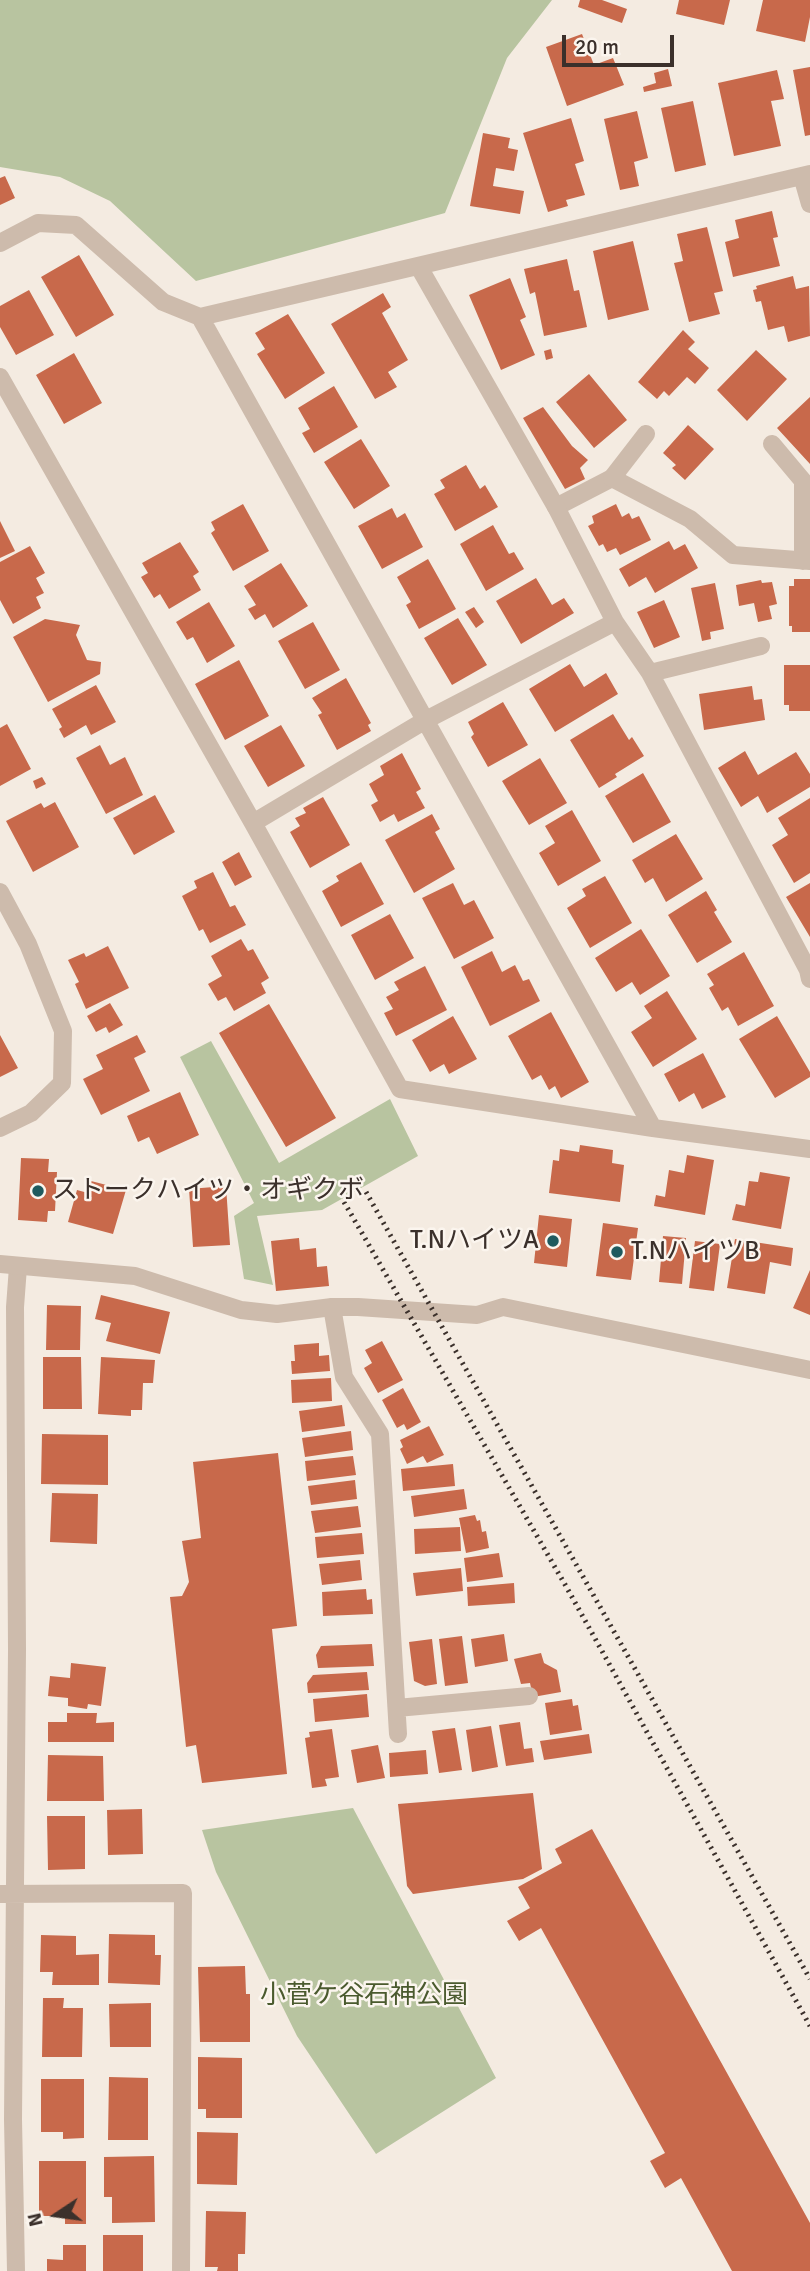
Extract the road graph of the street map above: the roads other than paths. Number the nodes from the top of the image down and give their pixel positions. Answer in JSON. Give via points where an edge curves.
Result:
{"nodes":[{"id":1,"x":806,"y":175,"type":"edge"},
{"id":2,"x":810,"y":204,"type":"edge"},
{"id":3,"x":0,"y":243,"type":"edge"},
{"id":4,"x":419,"y":267,"type":"junction"},
{"id":5,"x":200,"y":317,"type":"junction"},
{"id":6,"x":0,"y":377,"type":"edge"},
{"id":7,"x":646,"y":433,"type":"dead end"},
{"id":8,"x":772,"y":444,"type":"dead end"},
{"id":9,"x":612,"y":478,"type":"junction"},
{"id":10,"x":556,"y":507,"type":"junction"},
{"id":11,"x":806,"y":561,"type":"edge"},
{"id":12,"x":615,"y":622,"type":"junction"},
{"id":13,"x":761,"y":646,"type":"dead end"},
{"id":14,"x":650,"y":673,"type":"junction"},
{"id":15,"x":425,"y":721,"type":"junction"},
{"id":16,"x":253,"y":823,"type":"junction"},
{"id":17,"x":0,"y":892,"type":"edge"},
{"id":18,"x":810,"y":979,"type":"edge"},
{"id":19,"x":0,"y":1128,"type":"edge"},
{"id":20,"x":653,"y":1128,"type":"junction"},
{"id":21,"x":810,"y":1149,"type":"edge"},
{"id":22,"x":0,"y":1264,"type":"edge"},
{"id":23,"x":18,"y":1267,"type":"junction"},
{"id":24,"x":332,"y":1307,"type":"junction"},
{"id":25,"x":810,"y":1370,"type":"edge"},
{"id":26,"x":9,"y":1651,"type":"edge"},
{"id":27,"x":529,"y":1696,"type":"dead end"},
{"id":28,"x":397,"y":1709,"type":"junction"},
{"id":29,"x":398,"y":1734,"type":"dead end"},
{"id":30,"x":7,"y":1894,"type":"edge"},
{"id":31,"x":6,"y":2119,"type":"edge"},
{"id":32,"x":16,"y":2271,"type":"edge"},
{"id":33,"x":181,"y":2271,"type":"edge"}],
"edges":[{"from":1,"to":2,"type":"street"},
{"from":1,"to":4,"type":"street"},
{"from":3,"to":5,"type":"street","via":[[38,223],[76,225],[163,302]]},
{"from":4,"to":5,"type":"street"},
{"from":4,"to":10,"type":"street"},
{"from":5,"to":15,"type":"street"},
{"from":6,"to":16,"type":"street"},
{"from":7,"to":9,"type":"street"},
{"from":8,"to":11,"type":"street","via":[[803,481]]},
{"from":9,"to":10,"type":"street"},
{"from":9,"to":11,"type":"street","via":[[690,519],[733,555]]},
{"from":10,"to":12,"type":"street"},
{"from":12,"to":14,"type":"street"},
{"from":12,"to":15,"type":"street"},
{"from":13,"to":14,"type":"street"},
{"from":14,"to":18,"type":"street"},
{"from":15,"to":16,"type":"street"},
{"from":15,"to":20,"type":"street"},
{"from":16,"to":20,"type":"street","via":[[400,1089]]},
{"from":17,"to":19,"type":"street","via":[[28,944],[63,1031],[63,1044],[62,1083],[31,1114]]},
{"from":20,"to":21,"type":"street"},
{"from":22,"to":23,"type":"street"},
{"from":23,"to":24,"type":"street","via":[[135,1276],[241,1310],[277,1314]]},
{"from":23,"to":26,"type":"street"},
{"from":24,"to":25,"type":"street","via":[[477,1315],[503,1307]]},
{"from":24,"to":28,"type":"street","via":[[344,1377],[380,1434]]},
{"from":26,"to":30,"type":"street"},
{"from":27,"to":28,"type":"street"},
{"from":28,"to":29,"type":"street"},
{"from":30,"to":31,"type":"street"},
{"from":30,"to":33,"type":"street","via":[[183,1893]]},
{"from":31,"to":32,"type":"street"}]}
